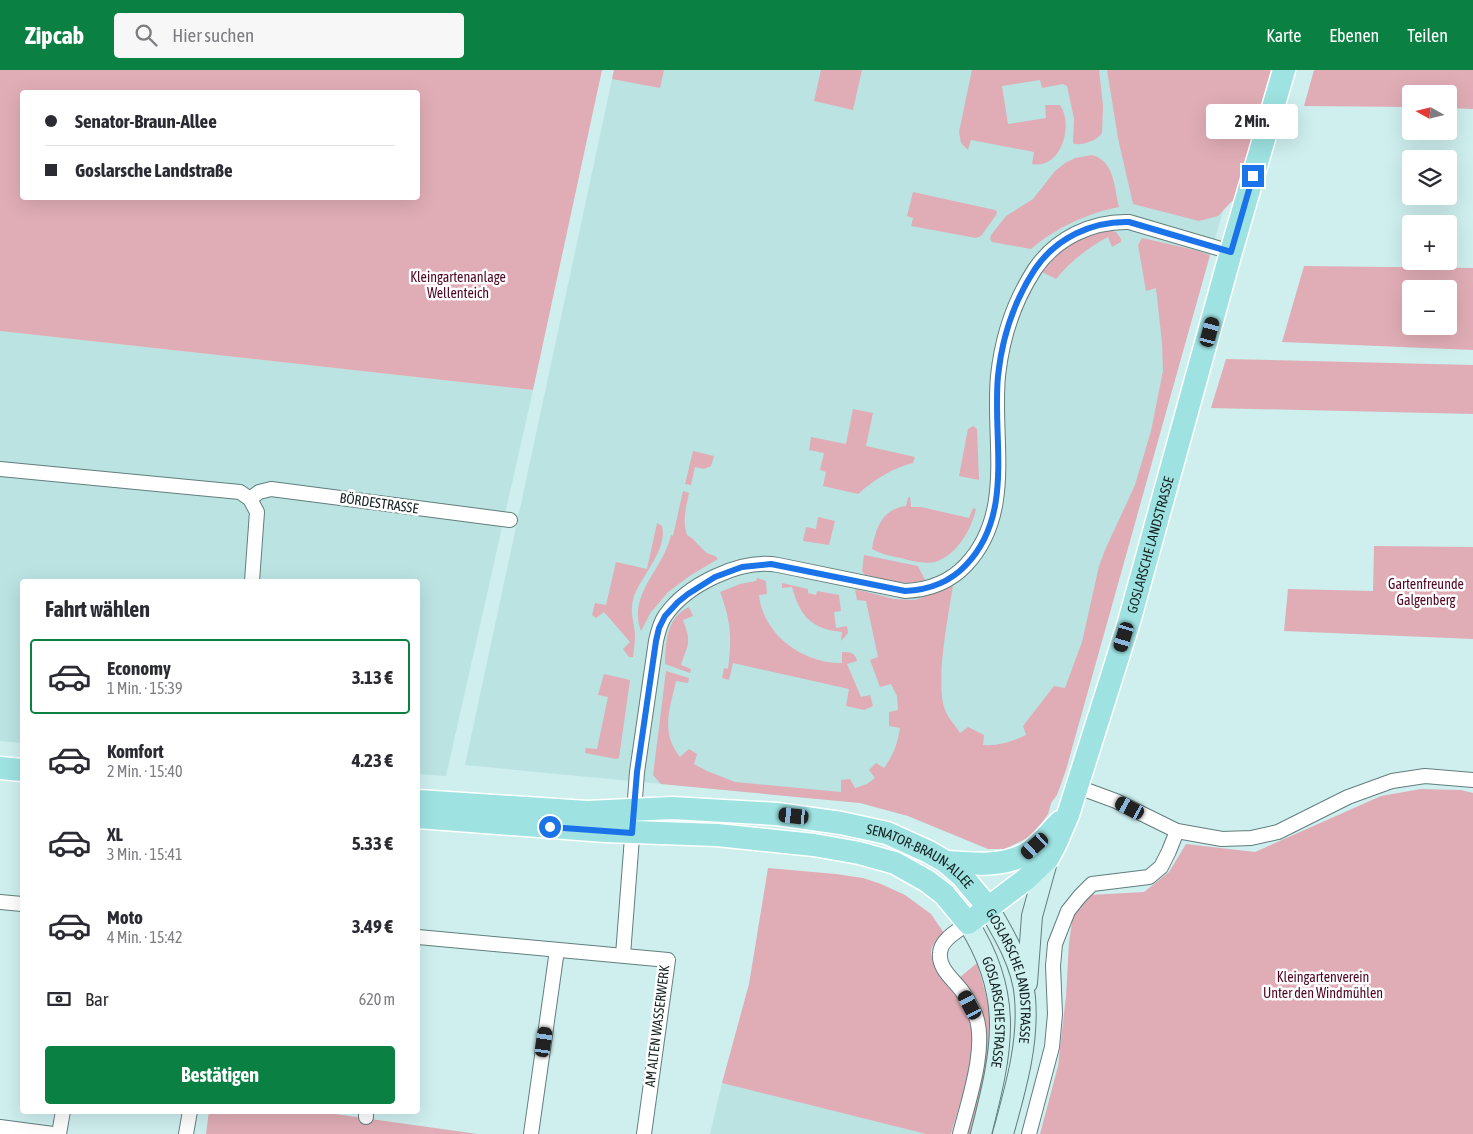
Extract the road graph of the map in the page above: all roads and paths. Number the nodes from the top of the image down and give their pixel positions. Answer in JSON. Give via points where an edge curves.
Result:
{"nodes":[{"id":1,"x":1284,"y":70,"type":"edge"},
{"id":2,"x":1231,"y":252,"type":"junction"},
{"id":3,"x":0,"y":469,"type":"edge"},
{"id":4,"x":250,"y":499,"type":"junction"},
{"id":5,"x":510,"y":520,"type":"dead end"},
{"id":6,"x":252,"y":579,"type":"edge"},
{"id":7,"x":0,"y":768,"type":"edge"},
{"id":8,"x":20,"y":770,"type":"edge"},
{"id":9,"x":1473,"y":780,"type":"edge"},
{"id":10,"x":0,"y":781,"type":"edge"},
{"id":11,"x":20,"y":783,"type":"edge"},
{"id":12,"x":1078,"y":787,"type":"junction"},
{"id":13,"x":420,"y":801,"type":"edge"},
{"id":14,"x":634,"y":810,"type":"junction"},
{"id":15,"x":1068,"y":815,"type":"junction"},
{"id":16,"x":420,"y":818,"type":"edge"},
{"id":17,"x":1177,"y":831,"type":"junction"},
{"id":18,"x":632,"y":833,"type":"junction"},
{"id":19,"x":1048,"y":858,"type":"junction"},
{"id":20,"x":946,"y":862,"type":"junction"},
{"id":21,"x":0,"y":902,"type":"edge"},
{"id":22,"x":20,"y":904,"type":"edge"},
{"id":23,"x":988,"y":907,"type":"junction"},
{"id":24,"x":968,"y":923,"type":"junction"},
{"id":25,"x":420,"y":937,"type":"edge"},
{"id":26,"x":557,"y":950,"type":"junction"},
{"id":27,"x":623,"y":955,"type":"junction"},
{"id":28,"x":1026,"y":997,"type":"junction"},
{"id":29,"x":63,"y":1114,"type":"edge"},
{"id":30,"x":189,"y":1114,"type":"edge"},
{"id":31,"x":0,"y":1127,"type":"edge"},
{"id":32,"x":53,"y":1134,"type":"edge"},
{"id":33,"x":60,"y":1134,"type":"edge"},
{"id":34,"x":186,"y":1134,"type":"edge"},
{"id":35,"x":531,"y":1134,"type":"edge"},
{"id":36,"x":644,"y":1134,"type":"edge"},
{"id":37,"x":960,"y":1134,"type":"edge"},
{"id":38,"x":981,"y":1134,"type":"edge"},
{"id":39,"x":1003,"y":1134,"type":"edge"},
{"id":40,"x":1029,"y":1134,"type":"edge"}],
"edges":[{"from":1,"to":2,"type":"main road","name":"GOSLARSCHE LANDSTRASSE"},
{"from":2,"to":12,"type":"main road","name":"GOSLARSCHE LANDSTRASSE","via":[[1129,622]]},
{"from":2,"to":14,"type":"street","via":[[1129,222],[1119,222],[1094,226],[1074,234],[1046,254],[1029,277],[1015,305],[1000,358],[996,410],[998,489],[993,517],[974,557],[954,575],[921,590],[905,591],[771,564],[742,567],[715,577],[688,594],[665,616],[659,628]]},
{"from":3,"to":4,"type":"street","via":[[240,492]]},
{"from":4,"to":5,"type":"street","name":"BÖRDESTRASSE","via":[[271,489]]},
{"from":4,"to":6,"type":"street","via":[[257,512]]},
{"from":7,"to":8,"type":"main road"},
{"from":9,"to":17,"type":"street","via":[[1425,776],[1392,781],[1356,794],[1278,832],[1251,838],[1222,839]]},
{"from":10,"to":11,"type":"main road"},
{"from":12,"to":15,"type":"main road","name":"GOSLARSCHE LANDSTRASSE"},
{"from":12,"to":17,"type":"street","via":[[1116,801]]},
{"from":13,"to":14,"type":"main road","name":"SENATOR-BRAUN-ALLEE","via":[[587,812]]},
{"from":14,"to":18,"type":"street"},
{"from":14,"to":20,"type":"main road","name":"SENATOR-BRAUN-ALLEE","via":[[682,808],[777,814],[841,823],[887,833]]},
{"from":15,"to":19,"type":"main road","name":"GOSLARSCHE LANDSTRASSE"},
{"from":15,"to":20,"type":"main road","via":[[1026,853],[1003,862]]},
{"from":16,"to":18,"type":"main road","name":"SENATOR-BRAUN-ALLEE"},
{"from":17,"to":40,"type":"street","via":[[1161,867],[1149,877],[1092,884],[1068,911],[1055,944],[1052,1047]]},
{"from":18,"to":24,"type":"main road","name":"SENATOR-BRAUN-ALLEE","via":[[769,840],[876,857],[895,863],[944,894]]},
{"from":18,"to":27,"type":"street"},
{"from":19,"to":23,"type":"main road","name":"GOSLARSCHE LANDSTRASSE"},
{"from":19,"to":28,"type":"main road","via":[[1031,925]]},
{"from":20,"to":23,"type":"main road","name":"SENATOR-BRAUN-ALLEE"},
{"from":21,"to":22,"type":"street"},
{"from":23,"to":24,"type":"main road"},
{"from":23,"to":28,"type":"main road","name":"GOSLARSCHE LANDSTRASSE","via":[[1012,951]]},
{"from":24,"to":37,"type":"street","name":"GOSLARSCHE LANDSTRASSE","via":[[944,942],[940,951],[943,968],[964,994],[976,1016],[980,1041]]},
{"from":24,"to":38,"type":"main road","name":"GOSLARSCHE STRASSE","via":[[984,951],[1000,1015],[997,1070]]},
{"from":25,"to":26,"type":"street","name":"AM ALTEN WASSERWERK"},
{"from":26,"to":27,"type":"street","name":"AM ALTEN WASSERWERK"},
{"from":26,"to":35,"type":"street"},
{"from":27,"to":36,"type":"street","name":"AM ALTEN WASSERWERK","via":[[668,960]]},
{"from":28,"to":39,"type":"main road","name":"GOSLARSCHE LANDSTRASSE","via":[[1023,1050]]},
{"from":29,"to":33,"type":"street"},
{"from":30,"to":34,"type":"street"},
{"from":31,"to":32,"type":"street"}]}
